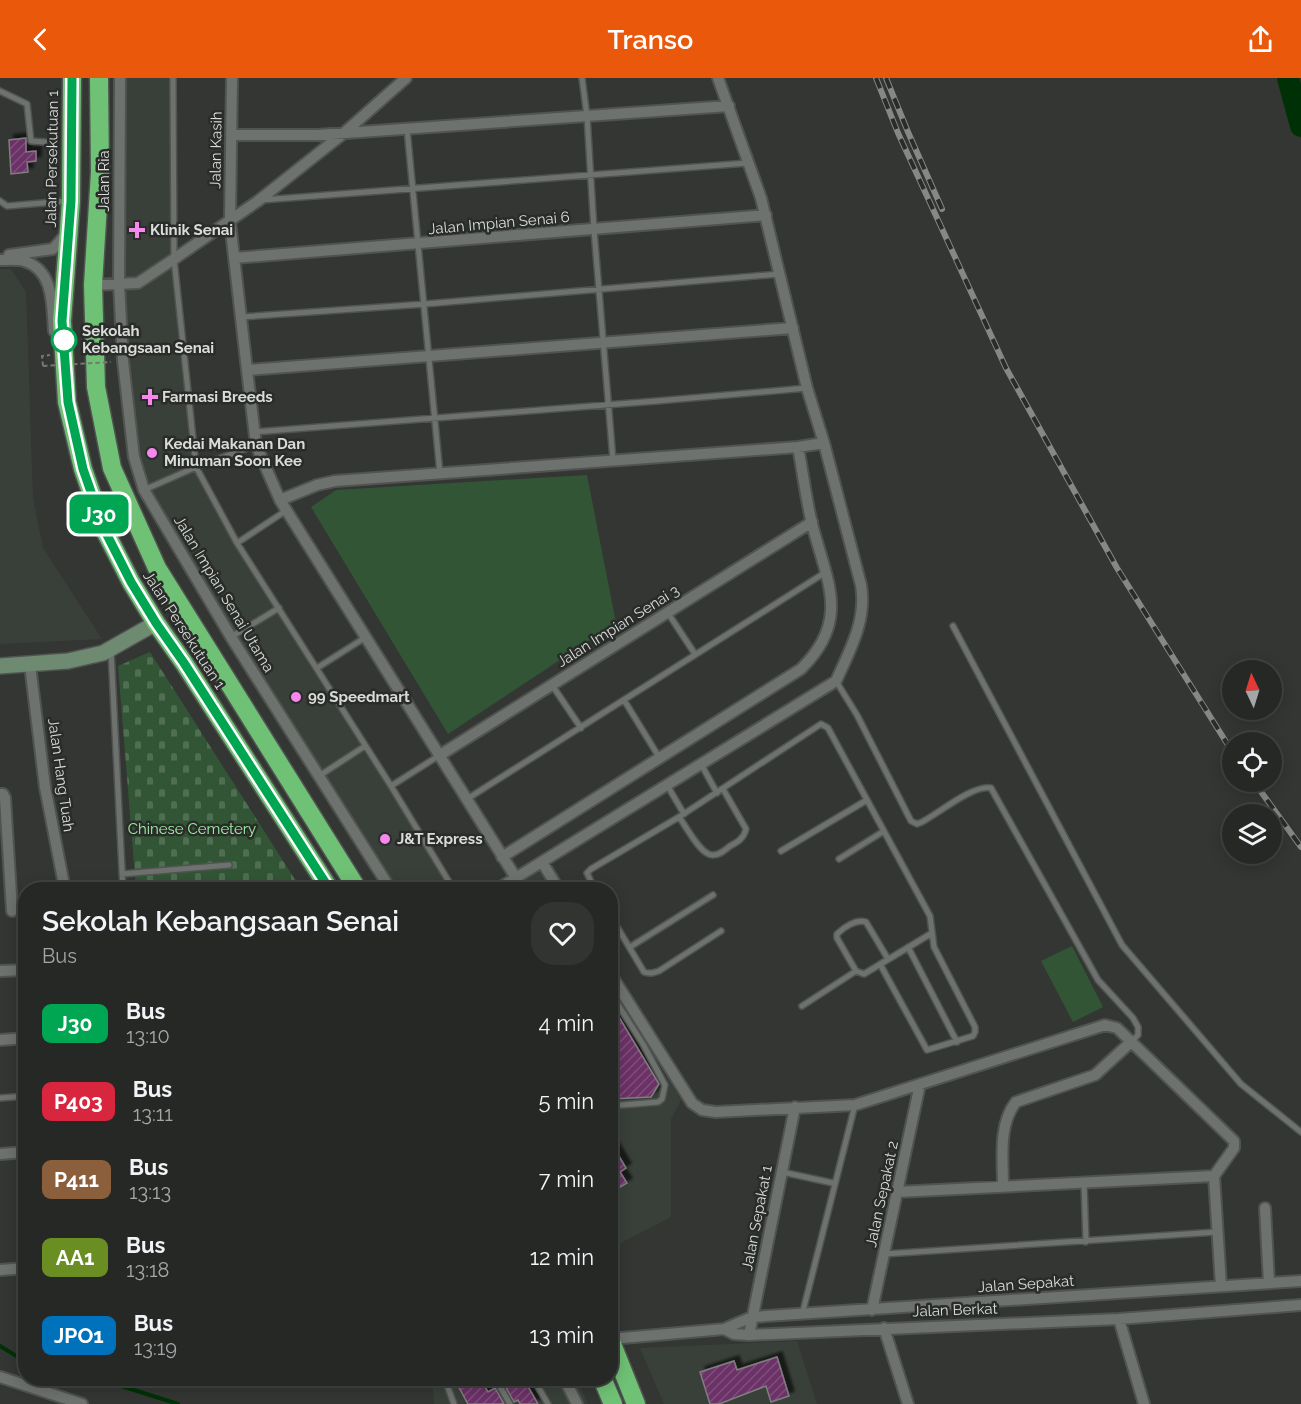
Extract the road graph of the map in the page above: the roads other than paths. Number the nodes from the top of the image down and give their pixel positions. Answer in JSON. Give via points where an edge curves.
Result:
{"nodes":[{"id":1,"x":72,"y":78,"type":"edge"},
{"id":2,"x":99,"y":78,"type":"edge"},
{"id":3,"x":120,"y":78,"type":"edge"},
{"id":4,"x":173,"y":78,"type":"edge"},
{"id":5,"x":232,"y":78,"type":"edge"},
{"id":6,"x":406,"y":78,"type":"edge"},
{"id":7,"x":582,"y":78,"type":"edge"},
{"id":8,"x":718,"y":78,"type":"edge"},
{"id":9,"x":0,"y":91,"type":"edge"},
{"id":10,"x":729,"y":106,"type":"junction"},
{"id":11,"x":587,"y":116,"type":"junction"},
{"id":12,"x":407,"y":127,"type":"junction"},
{"id":13,"x":344,"y":133,"type":"junction"},
{"id":14,"x":231,"y":135,"type":"junction"},
{"id":15,"x":45,"y":142,"type":"dead end"},
{"id":16,"x":748,"y":163,"type":"junction"},
{"id":17,"x":590,"y":174,"type":"junction"},
{"id":18,"x":414,"y":189,"type":"junction"},
{"id":19,"x":0,"y":201,"type":"edge"},
{"id":20,"x":71,"y":201,"type":"junction"},
{"id":21,"x":258,"y":201,"type":"junction"},
{"id":22,"x":766,"y":215,"type":"junction"},
{"id":23,"x":230,"y":222,"type":"junction"},
{"id":24,"x":594,"y":230,"type":"junction"},
{"id":25,"x":69,"y":231,"type":"junction"},
{"id":26,"x":418,"y":244,"type":"junction"},
{"id":27,"x":0,"y":258,"type":"edge"},
{"id":28,"x":234,"y":258,"type":"junction"},
{"id":29,"x":174,"y":259,"type":"junction"},
{"id":30,"x":780,"y":274,"type":"junction"},
{"id":31,"x":119,"y":284,"type":"junction"},
{"id":32,"x":93,"y":285,"type":"junction"},
{"id":33,"x":599,"y":289,"type":"junction"},
{"id":34,"x":425,"y":304,"type":"junction"},
{"id":35,"x":241,"y":317,"type":"junction"},
{"id":36,"x":793,"y":328,"type":"junction"},
{"id":37,"x":604,"y":344,"type":"junction"},
{"id":38,"x":430,"y":357,"type":"junction"},
{"id":39,"x":247,"y":370,"type":"junction"},
{"id":40,"x":807,"y":388,"type":"junction"},
{"id":41,"x":68,"y":402,"type":"junction"},
{"id":42,"x":609,"y":405,"type":"junction"},
{"id":43,"x":434,"y":418,"type":"junction"},
{"id":44,"x":254,"y":432,"type":"junction"},
{"id":45,"x":824,"y":443,"type":"junction"},
{"id":46,"x":256,"y":445,"type":"junction"},
{"id":47,"x":798,"y":447,"type":"junction"},
{"id":48,"x":614,"y":460,"type":"junction"},
{"id":49,"x":196,"y":467,"type":"junction"},
{"id":50,"x":440,"y":474,"type":"junction"},
{"id":51,"x":144,"y":490,"type":"junction"},
{"id":52,"x":283,"y":505,"type":"junction"},
{"id":53,"x":812,"y":522,"type":"junction"},
{"id":54,"x":237,"y":543,"type":"junction"},
{"id":55,"x":826,"y":572,"type":"junction"},
{"id":56,"x":279,"y":608,"type":"junction"},
{"id":57,"x":667,"y":612,"type":"junction"},
{"id":58,"x":156,"y":623,"type":"junction"},
{"id":59,"x":953,"y":626,"type":"dead end"},
{"id":60,"x":231,"y":637,"type":"junction"},
{"id":61,"x":367,"y":637,"type":"junction"},
{"id":62,"x":111,"y":650,"type":"junction"},
{"id":63,"x":695,"y":654,"type":"junction"},
{"id":64,"x":30,"y":665,"type":"junction"},
{"id":65,"x":0,"y":666,"type":"edge"},
{"id":66,"x":316,"y":668,"type":"junction"},
{"id":67,"x":836,"y":681,"type":"junction"},
{"id":68,"x":552,"y":685,"type":"junction"},
{"id":69,"x":624,"y":700,"type":"junction"},
{"id":70,"x":581,"y":728,"type":"junction"},
{"id":71,"x":365,"y":746,"type":"junction"},
{"id":72,"x":440,"y":755,"type":"junction"},
{"id":73,"x":659,"y":757,"type":"junction"},
{"id":74,"x":701,"y":764,"type":"junction"},
{"id":75,"x":319,"y":776,"type":"junction"},
{"id":76,"x":667,"y":785,"type":"junction"},
{"id":77,"x":391,"y":786,"type":"junction"},
{"id":78,"x":723,"y":789,"type":"junction"},
{"id":79,"x":717,"y":793,"type":"junction"},
{"id":80,"x":0,"y":794,"type":"edge"},
{"id":81,"x":467,"y":799,"type":"junction"},
{"id":82,"x":867,"y":800,"type":"junction"},
{"id":83,"x":681,"y":815,"type":"junction"},
{"id":84,"x":884,"y":831,"type":"junction"},
{"id":85,"x":781,"y":851,"type":"dead end"},
{"id":86,"x":502,"y":857,"type":"junction"},
{"id":87,"x":839,"y":859,"type":"dead end"},
{"id":88,"x":542,"y":862,"type":"junction"},
{"id":89,"x":229,"y":865,"type":"dead end"},
{"id":90,"x":122,"y":874,"type":"junction"},
{"id":91,"x":516,"y":878,"type":"junction"},
{"id":92,"x":63,"y":882,"type":"edge"},
{"id":93,"x":122,"y":882,"type":"edge"},
{"id":94,"x":325,"y":882,"type":"edge"},
{"id":95,"x":353,"y":882,"type":"edge"},
{"id":96,"x":386,"y":882,"type":"edge"},
{"id":97,"x":449,"y":882,"type":"edge"},
{"id":98,"x":509,"y":882,"type":"edge"},
{"id":99,"x":554,"y":882,"type":"edge"},
{"id":100,"x":591,"y":882,"type":"edge"},
{"id":101,"x":712,"y":895,"type":"dead end"},
{"id":102,"x":12,"y":911,"type":"dead end"},
{"id":103,"x":618,"y":928,"type":"edge"},
{"id":104,"x":721,"y":931,"type":"dead end"},
{"id":105,"x":932,"y":933,"type":"junction"},
{"id":106,"x":630,"y":947,"type":"junction"},
{"id":107,"x":908,"y":947,"type":"junction"},
{"id":108,"x":888,"y":959,"type":"junction"},
{"id":109,"x":880,"y":964,"type":"junction"},
{"id":110,"x":18,"y":970,"type":"edge"},
{"id":111,"x":0,"y":971,"type":"edge"},
{"id":112,"x":856,"y":971,"type":"junction"},
{"id":113,"x":618,"y":988,"type":"edge"},
{"id":114,"x":618,"y":1003,"type":"edge"},
{"id":115,"x":802,"y":1006,"type":"dead end"},
{"id":116,"x":18,"y":1039,"type":"edge"},
{"id":117,"x":0,"y":1040,"type":"edge"},
{"id":118,"x":647,"y":1041,"type":"junction"},
{"id":119,"x":957,"y":1042,"type":"junction"},
{"id":120,"x":1131,"y":1042,"type":"junction"},
{"id":121,"x":920,"y":1084,"type":"junction"},
{"id":122,"x":18,"y":1097,"type":"edge"},
{"id":123,"x":0,"y":1098,"type":"edge"},
{"id":124,"x":618,"y":1105,"type":"edge"},
{"id":125,"x":855,"y":1105,"type":"junction"},
{"id":126,"x":795,"y":1107,"type":"junction"},
{"id":127,"x":1301,"y":1132,"type":"edge"},
{"id":128,"x":18,"y":1153,"type":"edge"},
{"id":129,"x":0,"y":1154,"type":"edge"},
{"id":130,"x":782,"y":1173,"type":"junction"},
{"id":131,"x":1214,"y":1176,"type":"junction"},
{"id":132,"x":833,"y":1183,"type":"junction"},
{"id":133,"x":1084,"y":1184,"type":"junction"},
{"id":134,"x":1003,"y":1187,"type":"junction"},
{"id":135,"x":897,"y":1192,"type":"junction"},
{"id":136,"x":1265,"y":1208,"type":"dead end"},
{"id":137,"x":1217,"y":1232,"type":"junction"},
{"id":138,"x":1086,"y":1242,"type":"junction"},
{"id":139,"x":884,"y":1254,"type":"junction"},
{"id":140,"x":18,"y":1269,"type":"edge"},
{"id":141,"x":0,"y":1270,"type":"edge"},
{"id":142,"x":1301,"y":1281,"type":"edge"},
{"id":143,"x":1269,"y":1283,"type":"junction"},
{"id":144,"x":1221,"y":1286,"type":"junction"},
{"id":145,"x":1301,"y":1305,"type":"edge"},
{"id":146,"x":872,"y":1310,"type":"junction"},
{"id":147,"x":802,"y":1316,"type":"junction"},
{"id":148,"x":752,"y":1317,"type":"junction"},
{"id":149,"x":1119,"y":1319,"type":"junction"},
{"id":150,"x":884,"y":1328,"type":"junction"},
{"id":151,"x":724,"y":1329,"type":"junction"},
{"id":152,"x":749,"y":1335,"type":"junction"},
{"id":153,"x":618,"y":1338,"type":"edge"},
{"id":154,"x":618,"y":1357,"type":"edge"},
{"id":155,"x":0,"y":1377,"type":"edge"},
{"id":156,"x":18,"y":1384,"type":"edge"},
{"id":157,"x":23,"y":1386,"type":"edge"},
{"id":158,"x":447,"y":1386,"type":"edge"},
{"id":159,"x":500,"y":1386,"type":"edge"},
{"id":160,"x":538,"y":1386,"type":"edge"},
{"id":161,"x":568,"y":1386,"type":"edge"},
{"id":162,"x":605,"y":1386,"type":"edge"},
{"id":163,"x":61,"y":1401,"type":"edge"},
{"id":164,"x":82,"y":1404,"type":"edge"},
{"id":165,"x":454,"y":1404,"type":"edge"},
{"id":166,"x":510,"y":1404,"type":"edge"},
{"id":167,"x":548,"y":1404,"type":"edge"},
{"id":168,"x":577,"y":1404,"type":"edge"},
{"id":169,"x":613,"y":1404,"type":"edge"},
{"id":170,"x":636,"y":1404,"type":"edge"},
{"id":171,"x":908,"y":1404,"type":"edge"},
{"id":172,"x":1144,"y":1404,"type":"edge"}],
"edges":[{"from":1,"to":20,"type":"highway","name":"Jalan Persekutuan 1"},
{"from":2,"to":32,"type":"highway","name":"Jalan Persekutuan 1","via":[[100,172]]},
{"from":3,"to":31,"type":"street","name":"Jalan Ria"},
{"from":4,"to":29,"type":"lane"},
{"from":5,"to":14,"type":"street","name":"Jalan Kasih"},
{"from":6,"to":13,"type":"street"},
{"from":7,"to":11,"type":"lane"},
{"from":8,"to":10,"type":"street"},
{"from":9,"to":15,"type":"lane","via":[[27,104],[31,141]]},
{"from":10,"to":11,"type":"street"},
{"from":10,"to":16,"type":"street"},
{"from":11,"to":12,"type":"street"},
{"from":11,"to":17,"type":"lane"},
{"from":12,"to":13,"type":"street"},
{"from":12,"to":18,"type":"lane"},
{"from":13,"to":14,"type":"street"},
{"from":13,"to":21,"type":"street"},
{"from":14,"to":23,"type":"street","name":"Jalan Kasih"},
{"from":16,"to":17,"type":"lane"},
{"from":16,"to":22,"type":"street"},
{"from":17,"to":18,"type":"lane"},
{"from":17,"to":24,"type":"lane"},
{"from":18,"to":21,"type":"lane"},
{"from":18,"to":26,"type":"lane"},
{"from":19,"to":20,"type":"lane","via":[[7,206]]},
{"from":20,"to":25,"type":"highway","name":"Jalan Persekutuan 1"},
{"from":21,"to":23,"type":"street"},
{"from":22,"to":24,"type":"street","name":"Jalan Impian Senai 6"},
{"from":22,"to":30,"type":"street"},
{"from":23,"to":28,"type":"street","name":"Jalan Kasih"},
{"from":23,"to":29,"type":"street"},
{"from":24,"to":26,"type":"street","name":"Jalan Impian Senai 6"},
{"from":24,"to":33,"type":"lane"},
{"from":25,"to":27,"type":"street","via":[[53,249]]},
{"from":25,"to":41,"type":"highway","name":"Jalan Persekutuan 1","via":[[62,321]]},
{"from":26,"to":28,"type":"street","name":"Jalan Impian Senai 6"},
{"from":26,"to":34,"type":"lane"},
{"from":27,"to":41,"type":"street","via":[[24,261],[43,271],[50,287],[59,373]]},
{"from":28,"to":35,"type":"street","name":"Jalan Kasih"},
{"from":29,"to":31,"type":"street","via":[[138,283]]},
{"from":29,"to":49,"type":"lane"},
{"from":30,"to":33,"type":"lane"},
{"from":30,"to":36,"type":"street"},
{"from":31,"to":32,"type":"street"},
{"from":31,"to":51,"type":"street","name":"Jalan Impian Senai Utama","via":[[134,457]]},
{"from":32,"to":95,"type":"highway","name":"Jalan Persekutuan 1","via":[[96,387],[112,468],[157,568]]},
{"from":33,"to":34,"type":"lane"},
{"from":33,"to":37,"type":"lane"},
{"from":34,"to":35,"type":"lane"},
{"from":34,"to":38,"type":"lane"},
{"from":35,"to":39,"type":"street","name":"Jalan Kasih"},
{"from":36,"to":37,"type":"street"},
{"from":36,"to":40,"type":"street"},
{"from":37,"to":38,"type":"street"},
{"from":37,"to":42,"type":"lane"},
{"from":38,"to":39,"type":"street"},
{"from":38,"to":43,"type":"lane"},
{"from":39,"to":44,"type":"street","name":"Jalan Kasih"},
{"from":40,"to":42,"type":"lane"},
{"from":40,"to":45,"type":"street"},
{"from":41,"to":58,"type":"highway","name":"Jalan Persekutuan 1","via":[[83,469],[104,529]]},
{"from":42,"to":43,"type":"lane"},
{"from":42,"to":48,"type":"lane"},
{"from":43,"to":44,"type":"lane"},
{"from":43,"to":50,"type":"lane"},
{"from":44,"to":46,"type":"street","name":"Jalan Kasih"},
{"from":45,"to":47,"type":"street"},
{"from":45,"to":67,"type":"street","via":[[863,605],[857,634]]},
{"from":46,"to":49,"type":"lane"},
{"from":46,"to":52,"type":"street","name":"Jalan Kasih"},
{"from":47,"to":48,"type":"street"},
{"from":47,"to":53,"type":"street"},
{"from":48,"to":50,"type":"street"},
{"from":49,"to":51,"type":"lane"},
{"from":49,"to":54,"type":"lane"},
{"from":50,"to":52,"type":"street","via":[[334,481],[317,485]]},
{"from":51,"to":60,"type":"street","name":"Jalan Impian Senai Utama"},
{"from":52,"to":54,"type":"lane"},
{"from":52,"to":61,"type":"street","name":"Jalan Kasih"},
{"from":53,"to":55,"type":"street"},
{"from":53,"to":57,"type":"street","name":"Jalan Impian Senai 3"},
{"from":54,"to":56,"type":"lane"},
{"from":55,"to":63,"type":"lane"},
{"from":55,"to":73,"type":"street","via":[[832,610],[824,639],[814,656],[801,669]]},
{"from":56,"to":60,"type":"lane"},
{"from":56,"to":66,"type":"lane"},
{"from":57,"to":63,"type":"lane"},
{"from":57,"to":68,"type":"street","name":"Jalan Impian Senai 3"},
{"from":58,"to":62,"type":"street"},
{"from":58,"to":94,"type":"highway","name":"Jalan Persekutuan 1"},
{"from":59,"to":127,"type":"lane","via":[[1122,945],[1241,1084]]},
{"from":60,"to":75,"type":"street","name":"Jalan Impian Senai Utama"},
{"from":61,"to":66,"type":"lane"},
{"from":61,"to":72,"type":"street","name":"Jalan Kasih"},
{"from":62,"to":64,"type":"street"},
{"from":62,"to":90,"type":"lane"},
{"from":63,"to":69,"type":"lane"},
{"from":64,"to":65,"type":"street"},
{"from":64,"to":92,"type":"street","name":"Jalan Hang Tuah","via":[[45,787]]},
{"from":66,"to":71,"type":"lane"},
{"from":67,"to":74,"type":"street"},
{"from":67,"to":120,"type":"lane","via":[[911,821],[922,822],[984,786],[991,788],[1098,980],[1138,1027],[1138,1035]]},
{"from":68,"to":70,"type":"lane"},
{"from":68,"to":72,"type":"street","name":"Jalan Impian Senai 3"},
{"from":69,"to":70,"type":"lane"},
{"from":69,"to":73,"type":"lane"},
{"from":70,"to":81,"type":"lane"},
{"from":71,"to":75,"type":"lane"},
{"from":71,"to":77,"type":"lane"},
{"from":72,"to":77,"type":"lane"},
{"from":72,"to":81,"type":"street","name":"Jalan Kasih"},
{"from":73,"to":86,"type":"street"},
{"from":74,"to":76,"type":"street"},
{"from":74,"to":79,"type":"lane"},
{"from":75,"to":96,"type":"street","name":"Jalan Impian Senai Utama"},
{"from":76,"to":83,"type":"lane"},
{"from":76,"to":88,"type":"street"},
{"from":77,"to":97,"type":"lane"},
{"from":78,"to":79,"type":"lane"},
{"from":78,"to":82,"type":"lane","via":[[821,724],[828,728]]},
{"from":78,"to":83,"type":"lane","via":[[746,829],[738,842],[717,855],[701,849]]},
{"from":79,"to":83,"type":"lane"},
{"from":80,"to":102,"type":"street","via":[[5,798]]},
{"from":81,"to":86,"type":"street","name":"Jalan Kasih"},
{"from":82,"to":84,"type":"lane"},
{"from":82,"to":85,"type":"lane"},
{"from":83,"to":100,"type":"lane","via":[[591,869],[587,873]]},
{"from":84,"to":87,"type":"lane"},
{"from":84,"to":105,"type":"lane","via":[[930,916]]},
{"from":86,"to":91,"type":"street","name":"Jalan Kasih"},
{"from":88,"to":91,"type":"street"},
{"from":88,"to":99,"type":"street"},
{"from":89,"to":90,"type":"lane"},
{"from":90,"to":93,"type":"lane"},
{"from":91,"to":98,"type":"street"},
{"from":101,"to":106,"type":"lane"},
{"from":103,"to":106,"type":"lane"},
{"from":104,"to":106,"type":"lane","via":[[652,974],[644,972]]},
{"from":105,"to":107,"type":"lane"},
{"from":105,"to":119,"type":"lane","via":[[934,947],[975,1027],[973,1036]]},
{"from":107,"to":108,"type":"lane"},
{"from":107,"to":119,"type":"lane"},
{"from":108,"to":109,"type":"lane"},
{"from":108,"to":112,"type":"lane","via":[[866,922],[855,922],[842,929],[837,938]]},
{"from":109,"to":112,"type":"lane","via":[[864,974]]},
{"from":109,"to":119,"type":"lane","via":[[927,1050]]},
{"from":110,"to":111,"type":"street"},
{"from":112,"to":115,"type":"lane"},
{"from":113,"to":118,"type":"street"},
{"from":114,"to":118,"type":"lane"},
{"from":116,"to":117,"type":"street"},
{"from":118,"to":124,"type":"lane","via":[[665,1085],[662,1099]]},
{"from":118,"to":126,"type":"street","via":[[687,1097],[702,1110]]},
{"from":120,"to":121,"type":"street","via":[[1118,1028],[1105,1025]]},
{"from":120,"to":131,"type":"street","via":[[1234,1141],[1234,1148]]},
{"from":120,"to":134,"type":"street","via":[[1095,1075],[1016,1102],[1003,1137]]},
{"from":121,"to":125,"type":"street"},
{"from":121,"to":135,"type":"street","name":"Jalan Sepakat 2"},
{"from":122,"to":123,"type":"lane"},
{"from":125,"to":126,"type":"street"},
{"from":125,"to":132,"type":"lane"},
{"from":126,"to":130,"type":"street","name":"Jalan Sepakat 1"},
{"from":128,"to":129,"type":"street"},
{"from":130,"to":132,"type":"lane"},
{"from":130,"to":148,"type":"street","name":"Jalan Sepakat 1"},
{"from":131,"to":133,"type":"street"},
{"from":131,"to":137,"type":"street"},
{"from":132,"to":147,"type":"lane"},
{"from":133,"to":134,"type":"street"},
{"from":133,"to":138,"type":"lane"},
{"from":134,"to":135,"type":"street"},
{"from":135,"to":139,"type":"street","name":"Jalan Sepakat 2"},
{"from":136,"to":143,"type":"street"},
{"from":137,"to":138,"type":"lane"},
{"from":137,"to":144,"type":"street"},
{"from":138,"to":139,"type":"lane"},
{"from":139,"to":146,"type":"street","name":"Jalan Sepakat 2"},
{"from":140,"to":141,"type":"street"},
{"from":142,"to":143,"type":"street","name":"Jalan Sepakat"},
{"from":143,"to":144,"type":"street","name":"Jalan Sepakat"},
{"from":144,"to":146,"type":"street","name":"Jalan Sepakat"},
{"from":145,"to":149,"type":"street","name":"Jalan Berkat"},
{"from":146,"to":147,"type":"street","name":"Jalan Sepakat"},
{"from":147,"to":148,"type":"street","name":"Jalan Sepakat"},
{"from":148,"to":151,"type":"street"},
{"from":148,"to":152,"type":"street","name":"Jalan Sepakat 1"},
{"from":149,"to":150,"type":"street","name":"Jalan Berkat"},
{"from":149,"to":172,"type":"street"},
{"from":150,"to":152,"type":"street","name":"Jalan Berkat"},
{"from":150,"to":171,"type":"street"},
{"from":151,"to":152,"type":"street","name":"Jalan Berkat"},
{"from":151,"to":153,"type":"street","name":"Jalan Berkat"},
{"from":154,"to":170,"type":"highway"},
{"from":155,"to":156,"type":"street"},
{"from":157,"to":163,"type":"street"},
{"from":158,"to":165,"type":"lane"},
{"from":159,"to":166,"type":"lane"},
{"from":160,"to":167,"type":"lane"},
{"from":161,"to":168,"type":"street"},
{"from":162,"to":169,"type":"highway"},
{"from":163,"to":164,"type":"street"}]}
